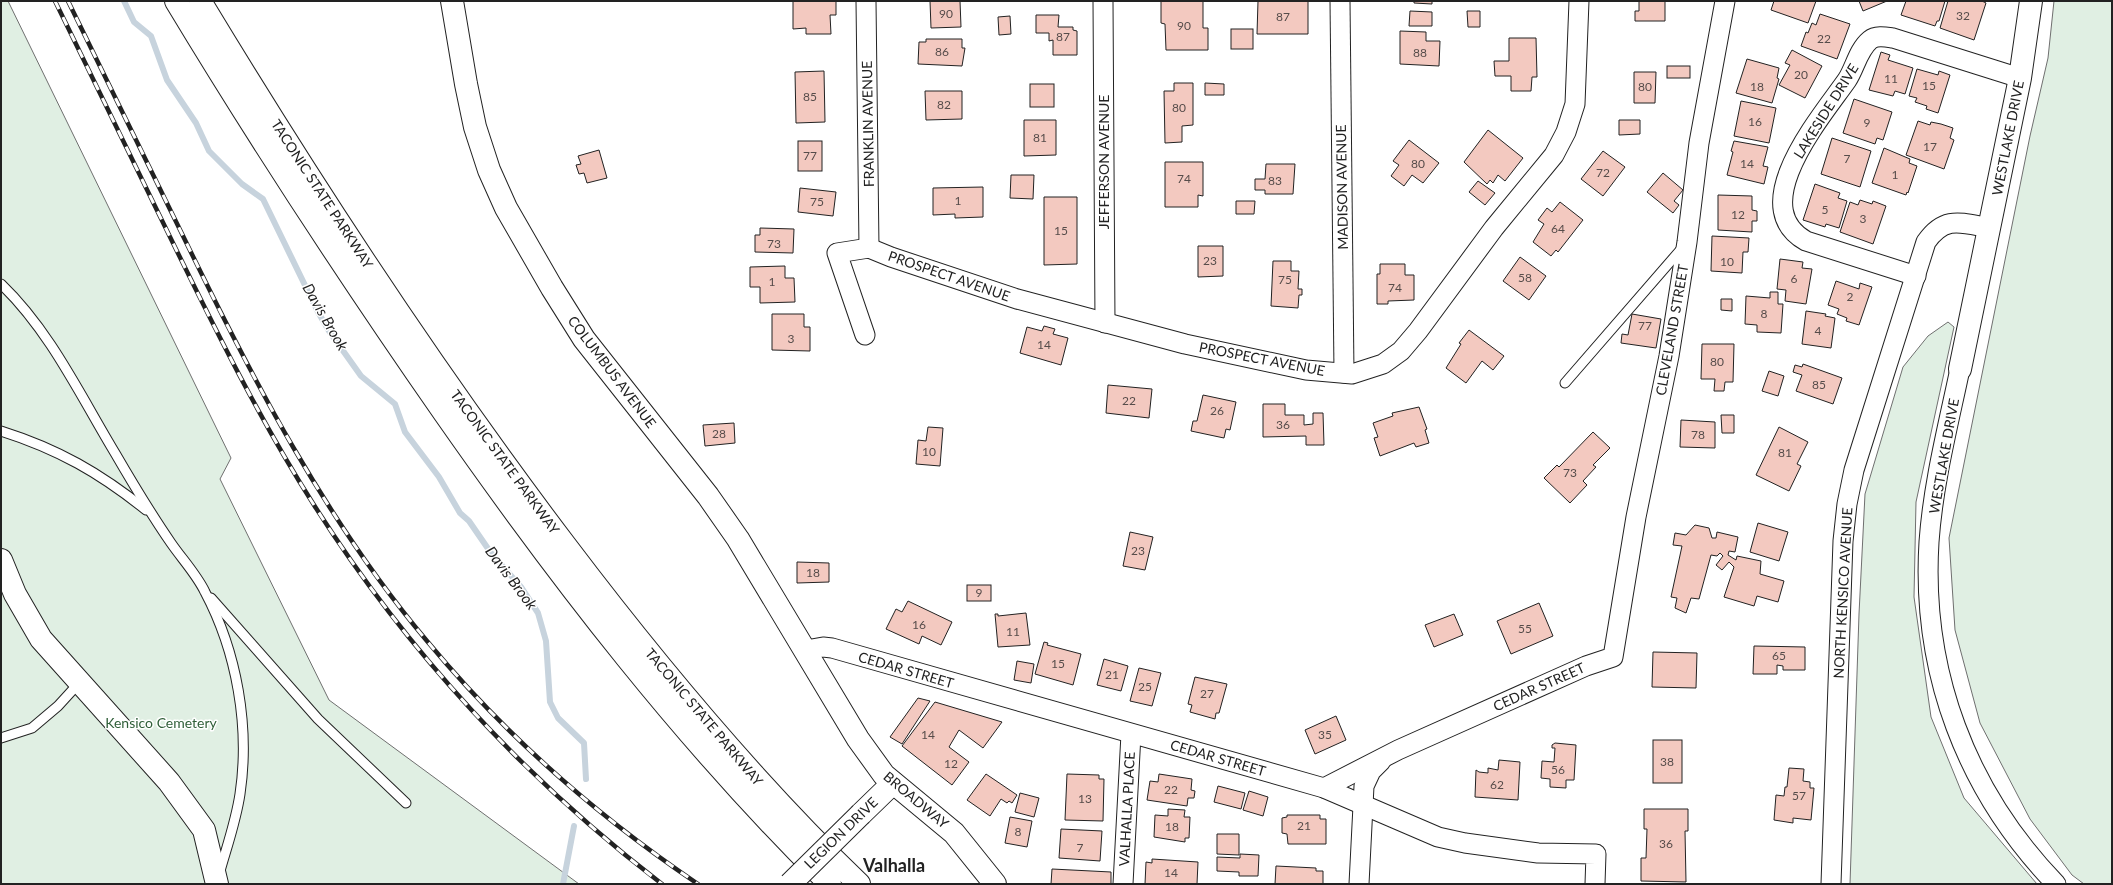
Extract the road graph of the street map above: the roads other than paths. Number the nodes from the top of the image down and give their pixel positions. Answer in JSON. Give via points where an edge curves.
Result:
{"nodes":[{"id":1,"x":176,"y":1,"type":"edge"},
{"id":2,"x":200,"y":1,"type":"edge"},
{"id":3,"x":452,"y":1,"type":"edge"},
{"id":4,"x":866,"y":1,"type":"edge"},
{"id":5,"x":1103,"y":1,"type":"edge"},
{"id":6,"x":1340,"y":1,"type":"edge"},
{"id":7,"x":1579,"y":1,"type":"edge"},
{"id":8,"x":1725,"y":1,"type":"edge"},
{"id":9,"x":2031,"y":1,"type":"edge"},
{"id":10,"x":2020,"y":78,"type":"junction"},
{"id":11,"x":1990,"y":228,"type":"junction"},
{"id":12,"x":1687,"y":242,"type":"junction"},
{"id":13,"x":869,"y":248,"type":"junction"},
{"id":14,"x":1916,"y":276,"type":"junction"},
{"id":15,"x":1,"y":284,"type":"edge"},
{"id":16,"x":1105,"y":323,"type":"junction"},
{"id":17,"x":865,"y":335,"type":"dead end"},
{"id":18,"x":1960,"y":369,"type":"joint"},
{"id":19,"x":1344,"y":373,"type":"junction"},
{"id":20,"x":1565,"y":383,"type":"dead end"},
{"id":21,"x":1,"y":431,"type":"edge"},
{"id":22,"x":152,"y":515,"type":"junction"},
{"id":23,"x":1,"y":560,"type":"edge"},
{"id":24,"x":205,"y":591,"type":"junction"},
{"id":25,"x":806,"y":650,"type":"junction"},
{"id":26,"x":1613,"y":657,"type":"joint"},
{"id":27,"x":79,"y":683,"type":"junction"},
{"id":28,"x":1131,"y":734,"type":"junction"},
{"id":29,"x":1,"y":738,"type":"edge"},
{"id":30,"x":1398,"y":750,"type":"junction"},
{"id":31,"x":893,"y":783,"type":"junction"},
{"id":32,"x":1324,"y":788,"type":"junction"},
{"id":33,"x":406,"y":803,"type":"dead end"},
{"id":34,"x":1363,"y":804,"type":"junction"},
{"id":35,"x":217,"y":882,"type":"edge"},
{"id":36,"x":790,"y":884,"type":"edge"},
{"id":37,"x":830,"y":884,"type":"edge"},
{"id":38,"x":859,"y":884,"type":"edge"},
{"id":39,"x":995,"y":884,"type":"edge"},
{"id":40,"x":1123,"y":884,"type":"edge"},
{"id":41,"x":1359,"y":884,"type":"edge"},
{"id":42,"x":1595,"y":884,"type":"edge"},
{"id":43,"x":1831,"y":884,"type":"edge"},
{"id":44,"x":2056,"y":884,"type":"edge"}],
"edges":[{"from":1,"to":37,"type":"main road","name":"TACONIC STATE PARKWAY","via":[[279,168],[354,282],[532,536],[630,661],[702,747],[779,833]]},
{"from":2,"to":38,"type":"main road","name":"TACONIC STATE PARKWAY","via":[[342,227],[465,408],[547,521],[637,638],[719,737],[795,820]]},
{"from":3,"to":25,"type":"main road","name":"COLUMBUS AVENUE","via":[[475,127],[489,170],[506,208],[584,339],[708,496]]},
{"from":4,"to":13,"type":"street","name":"FRANKLIN AVENUE"},
{"from":5,"to":16,"type":"street","name":"JEFFERSON AVENUE"},
{"from":6,"to":19,"type":"street","name":"MADISON AVENUE"},
{"from":7,"to":19,"type":"street","name":"PROSPECT AVENUE","via":[[1575,104],[1566,132],[1554,155],[1494,228],[1401,351],[1383,364],[1352,374]]},
{"from":8,"to":12,"type":"street","name":"CLEVELAND STREET","via":[[1699,143]]},
{"from":9,"to":10,"type":"main road","name":"WESTLAKE DRIVE"},
{"from":10,"to":11,"type":"main road","name":"WESTLAKE DRIVE"},
{"from":10,"to":14,"type":"street","name":"LAKESIDE DRIVE","via":[[1881,36],[1870,40],[1862,50],[1851,74],[1817,119],[1801,146],[1790,172],[1783,209],[1786,222],[1795,235],[1806,241]]},
{"from":11,"to":14,"type":"street","name":"NORTH KENSICO AVENUE","via":[[1962,223],[1946,224],[1935,229],[1926,242]]},
{"from":11,"to":18,"type":"main road","name":"WESTLAKE DRIVE"},
{"from":12,"to":20,"type":"lane"},
{"from":12,"to":26,"type":"street","name":"CLEVELAND STREET","via":[[1669,356],[1636,517]]},
{"from":13,"to":16,"type":"street","name":"PROSPECT AVENUE","via":[[1017,299]]},
{"from":13,"to":17,"type":"street","via":[[837,253]]},
{"from":14,"to":43,"type":"street","name":"NORTH KENSICO AVENUE","via":[[1854,470],[1847,504],[1843,540]]},
{"from":15,"to":22,"type":"lane","via":[[21,304],[48,340]]},
{"from":16,"to":19,"type":"street","name":"PROSPECT AVENUE","via":[[1185,344],[1299,368]]},
{"from":18,"to":44,"type":"street","name":"WESTLAKE DRIVE","via":[[1939,469],[1929,541],[1930,624],[1938,664],[1961,743],[1978,779],[2020,844]]},
{"from":21,"to":22,"type":"lane","via":[[79,462],[126,493]]},
{"from":22,"to":24,"type":"lane"},
{"from":23,"to":27,"type":"main road","via":[[15,594],[41,640]]},
{"from":24,"to":33,"type":"lane","via":[[318,719]]},
{"from":24,"to":35,"type":"lane","via":[[222,630],[235,678],[242,714],[244,754],[238,802]]},
{"from":25,"to":28,"type":"street","name":"CEDAR STREET","via":[[832,648]]},
{"from":25,"to":31,"type":"main road","name":"BROADWAY","via":[[858,739],[876,766]]},
{"from":26,"to":30,"type":"street","name":"CEDAR STREET","via":[[1586,666]]},
{"from":27,"to":29,"type":"lane","via":[[58,706],[32,728]]},
{"from":27,"to":35,"type":"main road","via":[[169,782],[204,830]]},
{"from":28,"to":32,"type":"street","name":"CEDAR STREET"},
{"from":28,"to":40,"type":"street","name":"VALHALLA PLACE"},
{"from":30,"to":32,"type":"street","name":"CEDAR STREET"},
{"from":30,"to":34,"type":"street","via":[[1371,771],[1364,786]]},
{"from":31,"to":36,"type":"main road","name":"LEGION DRIVE","bridge":true},
{"from":31,"to":39,"type":"main road","name":"BROADWAY","via":[[954,833]]},
{"from":32,"to":34,"type":"street"},
{"from":34,"to":41,"type":"street"},
{"from":34,"to":42,"type":"street","via":[[1438,836],[1465,843],[1538,853],[1596,854]]}]}
